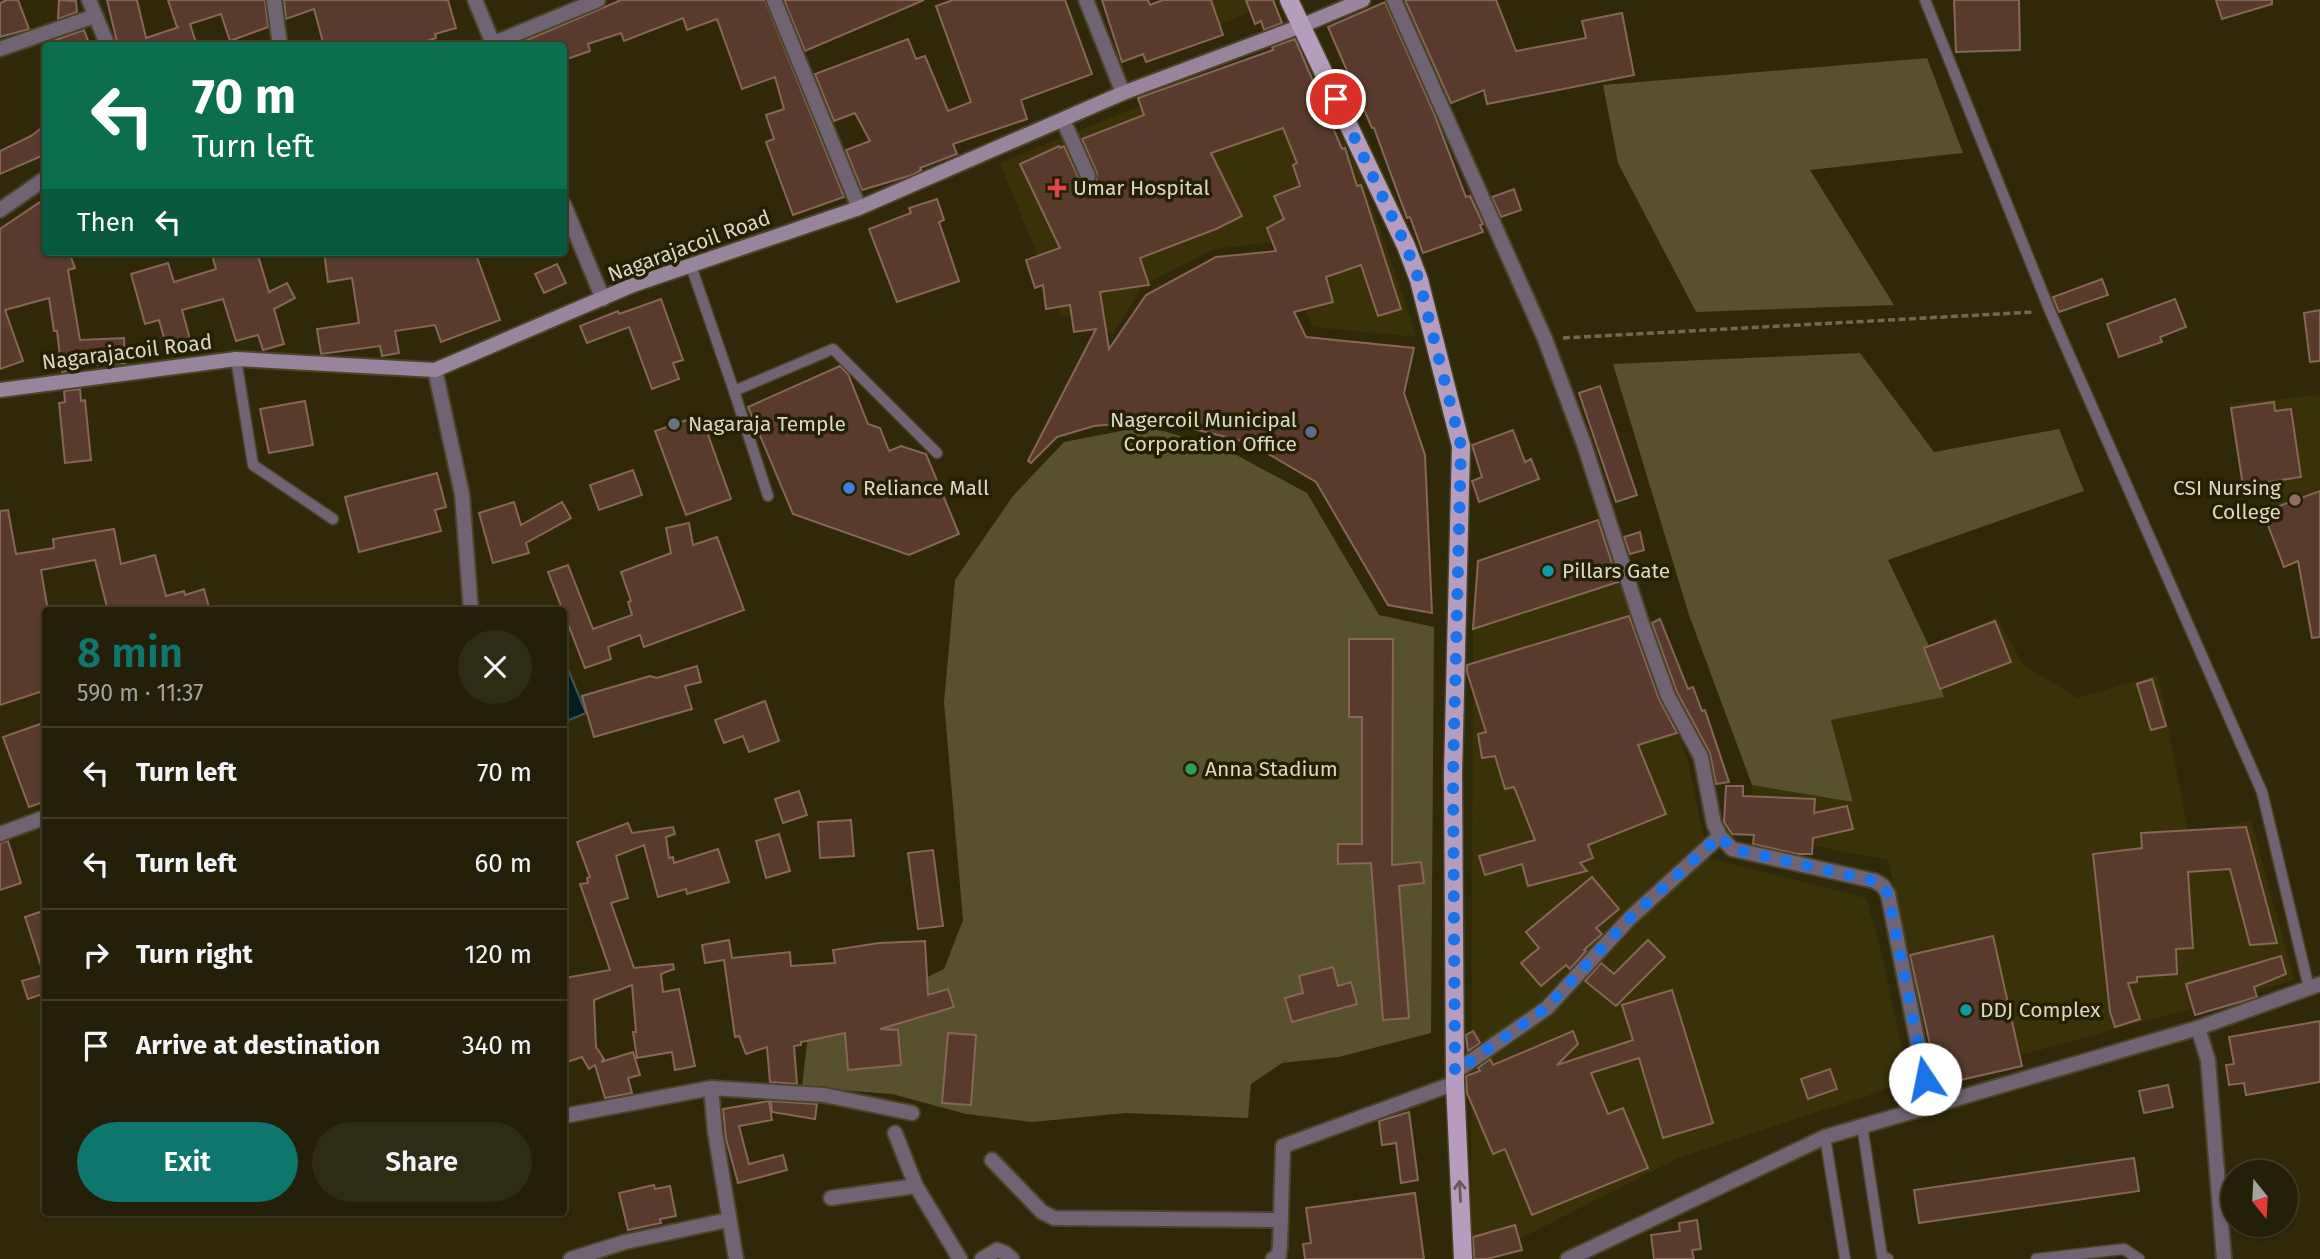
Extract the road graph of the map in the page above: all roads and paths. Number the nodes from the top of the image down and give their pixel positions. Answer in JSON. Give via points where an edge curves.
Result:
{"nodes":[{"id":1,"x":89,"y":0,"type":"edge"},
{"id":2,"x":274,"y":0,"type":"edge"},
{"id":3,"x":475,"y":0,"type":"edge"},
{"id":4,"x":598,"y":0,"type":"edge"},
{"id":5,"x":774,"y":0,"type":"edge"},
{"id":6,"x":1086,"y":0,"type":"edge"},
{"id":7,"x":1289,"y":0,"type":"edge"},
{"id":8,"x":1363,"y":0,"type":"edge"},
{"id":9,"x":1394,"y":0,"type":"edge"},
{"id":10,"x":1925,"y":0,"type":"edge"},
{"id":11,"x":95,"y":16,"type":"junction"},
{"id":12,"x":1301,"y":26,"type":"junction"},
{"id":13,"x":106,"y":42,"type":"edge"},
{"id":14,"x":279,"y":42,"type":"edge"},
{"id":15,"x":490,"y":42,"type":"edge"},
{"id":16,"x":498,"y":42,"type":"edge"},
{"id":17,"x":0,"y":49,"type":"edge"},
{"id":18,"x":1123,"y":93,"type":"junction"},
{"id":19,"x":1063,"y":120,"type":"junction"},
{"id":20,"x":1087,"y":176,"type":"dead end"},
{"id":21,"x":42,"y":181,"type":"edge"},
{"id":22,"x":859,"y":208,"type":"junction"},
{"id":23,"x":0,"y":210,"type":"edge"},
{"id":24,"x":567,"y":212,"type":"edge"},
{"id":25,"x":691,"y":266,"type":"junction"},
{"id":26,"x":603,"y":299,"type":"junction"},
{"id":27,"x":2050,"y":311,"type":"junction"},
{"id":28,"x":1545,"y":339,"type":"junction"},
{"id":29,"x":236,"y":359,"type":"junction"},
{"id":30,"x":435,"y":370,"type":"junction"},
{"id":31,"x":0,"y":390,"type":"edge"},
{"id":32,"x":734,"y":391,"type":"junction"},
{"id":33,"x":937,"y":453,"type":"dead end"},
{"id":34,"x":768,"y":496,"type":"dead end"},
{"id":35,"x":333,"y":519,"type":"dead end"},
{"id":36,"x":471,"y":607,"type":"edge"},
{"id":37,"x":42,"y":818,"type":"edge"},
{"id":38,"x":0,"y":834,"type":"edge"},
{"id":39,"x":1720,"y":836,"type":"junction"},
{"id":40,"x":2314,"y":986,"type":"edge"},
{"id":41,"x":2199,"y":1028,"type":"junction"},
{"id":42,"x":1455,"y":1077,"type":"junction"},
{"id":43,"x":711,"y":1088,"type":"junction"},
{"id":44,"x":1930,"y":1105,"type":"junction"},
{"id":45,"x":912,"y":1113,"type":"dead end"},
{"id":46,"x":567,"y":1115,"type":"edge"},
{"id":47,"x":1862,"y":1125,"type":"junction"},
{"id":48,"x":895,"y":1133,"type":"dead end"},
{"id":49,"x":1825,"y":1137,"type":"junction"},
{"id":50,"x":992,"y":1160,"type":"dead end"},
{"id":51,"x":916,"y":1186,"type":"junction"},
{"id":52,"x":831,"y":1198,"type":"dead end"},
{"id":53,"x":728,"y":1220,"type":"junction"},
{"id":54,"x":1281,"y":1220,"type":"junction"},
{"id":55,"x":957,"y":1258,"type":"edge"},
{"id":56,"x":571,"y":1259,"type":"edge"},
{"id":57,"x":736,"y":1259,"type":"edge"},
{"id":58,"x":982,"y":1259,"type":"edge"},
{"id":59,"x":1012,"y":1259,"type":"edge"},
{"id":60,"x":1273,"y":1259,"type":"edge"},
{"id":61,"x":1463,"y":1259,"type":"edge"},
{"id":62,"x":1568,"y":1259,"type":"edge"},
{"id":63,"x":1845,"y":1259,"type":"edge"},
{"id":64,"x":1888,"y":1259,"type":"edge"},
{"id":65,"x":2036,"y":1259,"type":"edge"},
{"id":66,"x":2139,"y":1259,"type":"edge"},
{"id":67,"x":2224,"y":1259,"type":"edge"}],
"edges":[{"from":1,"to":11,"type":"street"},
{"from":2,"to":14,"type":"street"},
{"from":3,"to":15,"type":"street"},
{"from":4,"to":16,"type":"street"},
{"from":5,"to":22,"type":"street"},
{"from":6,"to":18,"type":"street"},
{"from":7,"to":12,"type":"main road"},
{"from":8,"to":12,"type":"street","name":"Nagarajacoil Road"},
{"from":9,"to":28,"type":"street"},
{"from":10,"to":27,"type":"lane"},
{"from":11,"to":13,"type":"street"},
{"from":11,"to":17,"type":"street"},
{"from":12,"to":18,"type":"street","name":"Nagarajacoil Road"},
{"from":12,"to":42,"type":"main road","via":[[1419,280],[1461,446],[1453,775]]},
{"from":18,"to":19,"type":"street","name":"Nagarajacoil Road"},
{"from":19,"to":20,"type":"street"},
{"from":19,"to":22,"type":"street","name":"Nagarajacoil Road"},
{"from":21,"to":23,"type":"street"},
{"from":22,"to":25,"type":"street","name":"Nagarajacoil Road"},
{"from":24,"to":26,"type":"street"},
{"from":25,"to":26,"type":"street","name":"Nagarajacoil Road"},
{"from":25,"to":32,"type":"lane"},
{"from":26,"to":30,"type":"street","name":"Nagarajacoil Road"},
{"from":27,"to":28,"type":"path"},
{"from":27,"to":40,"type":"lane","via":[[2262,792]]},
{"from":28,"to":39,"type":"street","via":[[1664,684],[1701,757]]},
{"from":29,"to":30,"type":"street","name":"Nagarajacoil Road"},
{"from":29,"to":31,"type":"street","name":"Nagarajacoil Road"},
{"from":29,"to":35,"type":"lane","via":[[253,465]]},
{"from":30,"to":36,"type":"street","via":[[462,494]]},
{"from":32,"to":33,"type":"lane","via":[[833,349]]},
{"from":32,"to":34,"type":"lane"},
{"from":37,"to":38,"type":"street"},
{"from":39,"to":42,"type":"street","via":[[1630,918],[1546,1008]]},
{"from":39,"to":44,"type":"street","via":[[1732,849],[1883,886]]},
{"from":40,"to":41,"type":"street"},
{"from":41,"to":44,"type":"street"},
{"from":41,"to":67,"type":"street","via":[[2208,1060]]},
{"from":42,"to":54,"type":"street","via":[[1283,1146]]},
{"from":61,"to":42,"type":"main road","one_way":true},
{"from":43,"to":45,"type":"street","via":[[824,1095]]},
{"from":43,"to":46,"type":"street"},
{"from":43,"to":53,"type":"street"},
{"from":44,"to":47,"type":"street"},
{"from":47,"to":49,"type":"street"},
{"from":47,"to":64,"type":"lane","via":[[1882,1256]]},
{"from":48,"to":51,"type":"street"},
{"from":49,"to":62,"type":"street"},
{"from":49,"to":63,"type":"lane"},
{"from":50,"to":54,"type":"street","via":[[1042,1212],[1054,1218]]},
{"from":51,"to":52,"type":"street"},
{"from":51,"to":55,"type":"street"},
{"from":53,"to":56,"type":"street"},
{"from":53,"to":57,"type":"street"},
{"from":54,"to":60,"type":"street","via":[[1279,1255]]},
{"from":58,"to":59,"type":"street","via":[[997,1250]]},
{"from":65,"to":66,"type":"lane","via":[[2124,1249]]}]}
